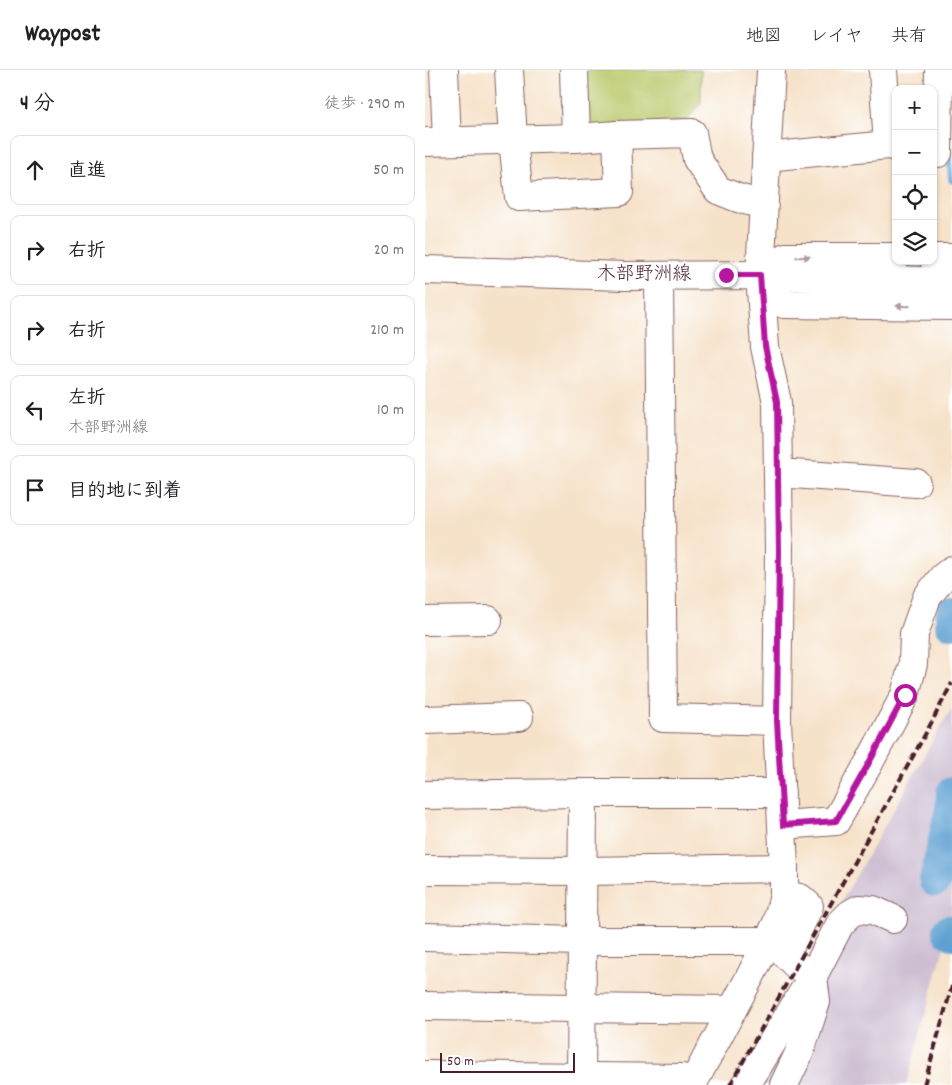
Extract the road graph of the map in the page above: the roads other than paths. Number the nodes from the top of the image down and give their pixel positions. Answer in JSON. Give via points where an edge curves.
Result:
{"nodes":[{"id":1,"x":444,"y":70,"type":"edge"},
{"id":2,"x":509,"y":70,"type":"edge"},
{"id":3,"x":574,"y":70,"type":"edge"},
{"id":4,"x":771,"y":70,"type":"edge"},
{"id":5,"x":883,"y":70,"type":"edge"},
{"id":6,"x":939,"y":70,"type":"edge"},
{"id":7,"x":617,"y":135,"type":"junction"},
{"id":8,"x":576,"y":138,"type":"junction"},
{"id":9,"x":513,"y":140,"type":"junction"},
{"id":10,"x":436,"y":142,"type":"edge"},
{"id":11,"x":892,"y":146,"type":"edge"},
{"id":12,"x":937,"y":153,"type":"edge"},
{"id":13,"x":766,"y":157,"type":"junction"},
{"id":14,"x":763,"y":205,"type":"junction"},
{"id":15,"x":892,"y":257,"type":"edge"},
{"id":16,"x":937,"y":258,"type":"edge"},
{"id":17,"x":952,"y":258,"type":"edge"},
{"id":18,"x":425,"y":270,"type":"edge"},
{"id":19,"x":760,"y":275,"type":"junction"},
{"id":20,"x":659,"y":276,"type":"junction"},
{"id":21,"x":952,"y":282,"type":"edge"},
{"id":22,"x":952,"y":306,"type":"edge"},
{"id":23,"x":779,"y":473,"type":"junction"},
{"id":24,"x":916,"y":483,"type":"dead end"},
{"id":25,"x":948,"y":574,"type":"edge"},
{"id":26,"x":488,"y":620,"type":"dead end"},
{"id":27,"x":425,"y":621,"type":"edge"},
{"id":28,"x":519,"y":717,"type":"dead end"},
{"id":29,"x":425,"y":720,"type":"edge"},
{"id":30,"x":777,"y":721,"type":"junction"},
{"id":31,"x":583,"y":793,"type":"junction"},
{"id":32,"x":781,"y":793,"type":"junction"},
{"id":33,"x":425,"y":795,"type":"edge"},
{"id":34,"x":783,"y":825,"type":"junction"},
{"id":35,"x":425,"y":870,"type":"edge"},
{"id":36,"x":582,"y":872,"type":"junction"},
{"id":37,"x":784,"y":882,"type":"junction"},
{"id":38,"x":893,"y":918,"type":"dead end"},
{"id":39,"x":425,"y":937,"type":"edge"},
{"id":40,"x":582,"y":941,"type":"junction"},
{"id":41,"x":768,"y":941,"type":"junction"},
{"id":42,"x":813,"y":976,"type":"junction"},
{"id":43,"x":425,"y":1006,"type":"edge"},
{"id":44,"x":581,"y":1007,"type":"junction"},
{"id":45,"x":732,"y":1010,"type":"junction"},
{"id":46,"x":425,"y":1075,"type":"edge"},
{"id":47,"x":581,"y":1080,"type":"edge"},
{"id":48,"x":693,"y":1083,"type":"edge"},
{"id":49,"x":746,"y":1085,"type":"edge"},
{"id":50,"x":784,"y":1085,"type":"edge"}],
"edges":[{"from":1,"to":10,"type":"street"},
{"from":2,"to":9,"type":"street"},
{"from":3,"to":8,"type":"street"},
{"from":4,"to":13,"type":"street"},
{"from":5,"to":11,"type":"street"},
{"from":6,"to":12,"type":"street"},
{"from":7,"to":8,"type":"street"},
{"from":7,"to":9,"type":"street","via":[[619,192],[528,197],[519,197]]},
{"from":7,"to":14,"type":"street","via":[[692,133],[697,159],[718,190]]},
{"from":8,"to":9,"type":"street"},
{"from":9,"to":10,"type":"street"},
{"from":11,"to":13,"type":"street"},
{"from":13,"to":14,"type":"street"},
{"from":14,"to":19,"type":"street"},
{"from":19,"to":15,"type":"street","one_way":true,"via":[[785,257]]},
{"from":16,"to":17,"type":"street"},
{"from":18,"to":20,"type":"street","name":"木部野洲線"},
{"from":19,"to":20,"type":"street","name":"木部野洲線"},
{"from":19,"to":21,"type":"street","name":"木部野洲線"},
{"from":22,"to":19,"type":"street","one_way":true,"via":[[784,304]]},
{"from":19,"to":23,"type":"street","via":[[765,346],[777,402]]},
{"from":20,"to":30,"type":"street","via":[[663,718]]},
{"from":23,"to":24,"type":"street"},
{"from":23,"to":30,"type":"street"},
{"from":25,"to":34,"type":"street","via":[[927,597],[914,634],[913,664],[905,695],[836,821]]},
{"from":26,"to":27,"type":"street"},
{"from":28,"to":29,"type":"street"},
{"from":30,"to":32,"type":"street"},
{"from":31,"to":32,"type":"street"},
{"from":31,"to":33,"type":"street"},
{"from":31,"to":36,"type":"street"},
{"from":32,"to":34,"type":"street"},
{"from":34,"to":37,"type":"street"},
{"from":35,"to":36,"type":"street"},
{"from":36,"to":37,"type":"street"},
{"from":36,"to":40,"type":"street"},
{"from":37,"to":41,"type":"street","via":[[777,923]]},
{"from":37,"to":42,"type":"street","via":[[809,906],[786,955],[796,966]]},
{"from":38,"to":42,"type":"street","via":[[873,910],[859,909],[850,914],[840,924]]},
{"from":39,"to":40,"type":"street"},
{"from":40,"to":41,"type":"street"},
{"from":40,"to":44,"type":"street"},
{"from":41,"to":45,"type":"street"},
{"from":42,"to":49,"type":"street"},
{"from":42,"to":50,"type":"street","via":[[816,1002],[800,1051]]},
{"from":43,"to":44,"type":"street"},
{"from":44,"to":45,"type":"street"},
{"from":44,"to":47,"type":"street"},
{"from":45,"to":48,"type":"street"},
{"from":46,"to":47,"type":"street"},
{"from":47,"to":48,"type":"street","via":[[682,1078]]}]}
